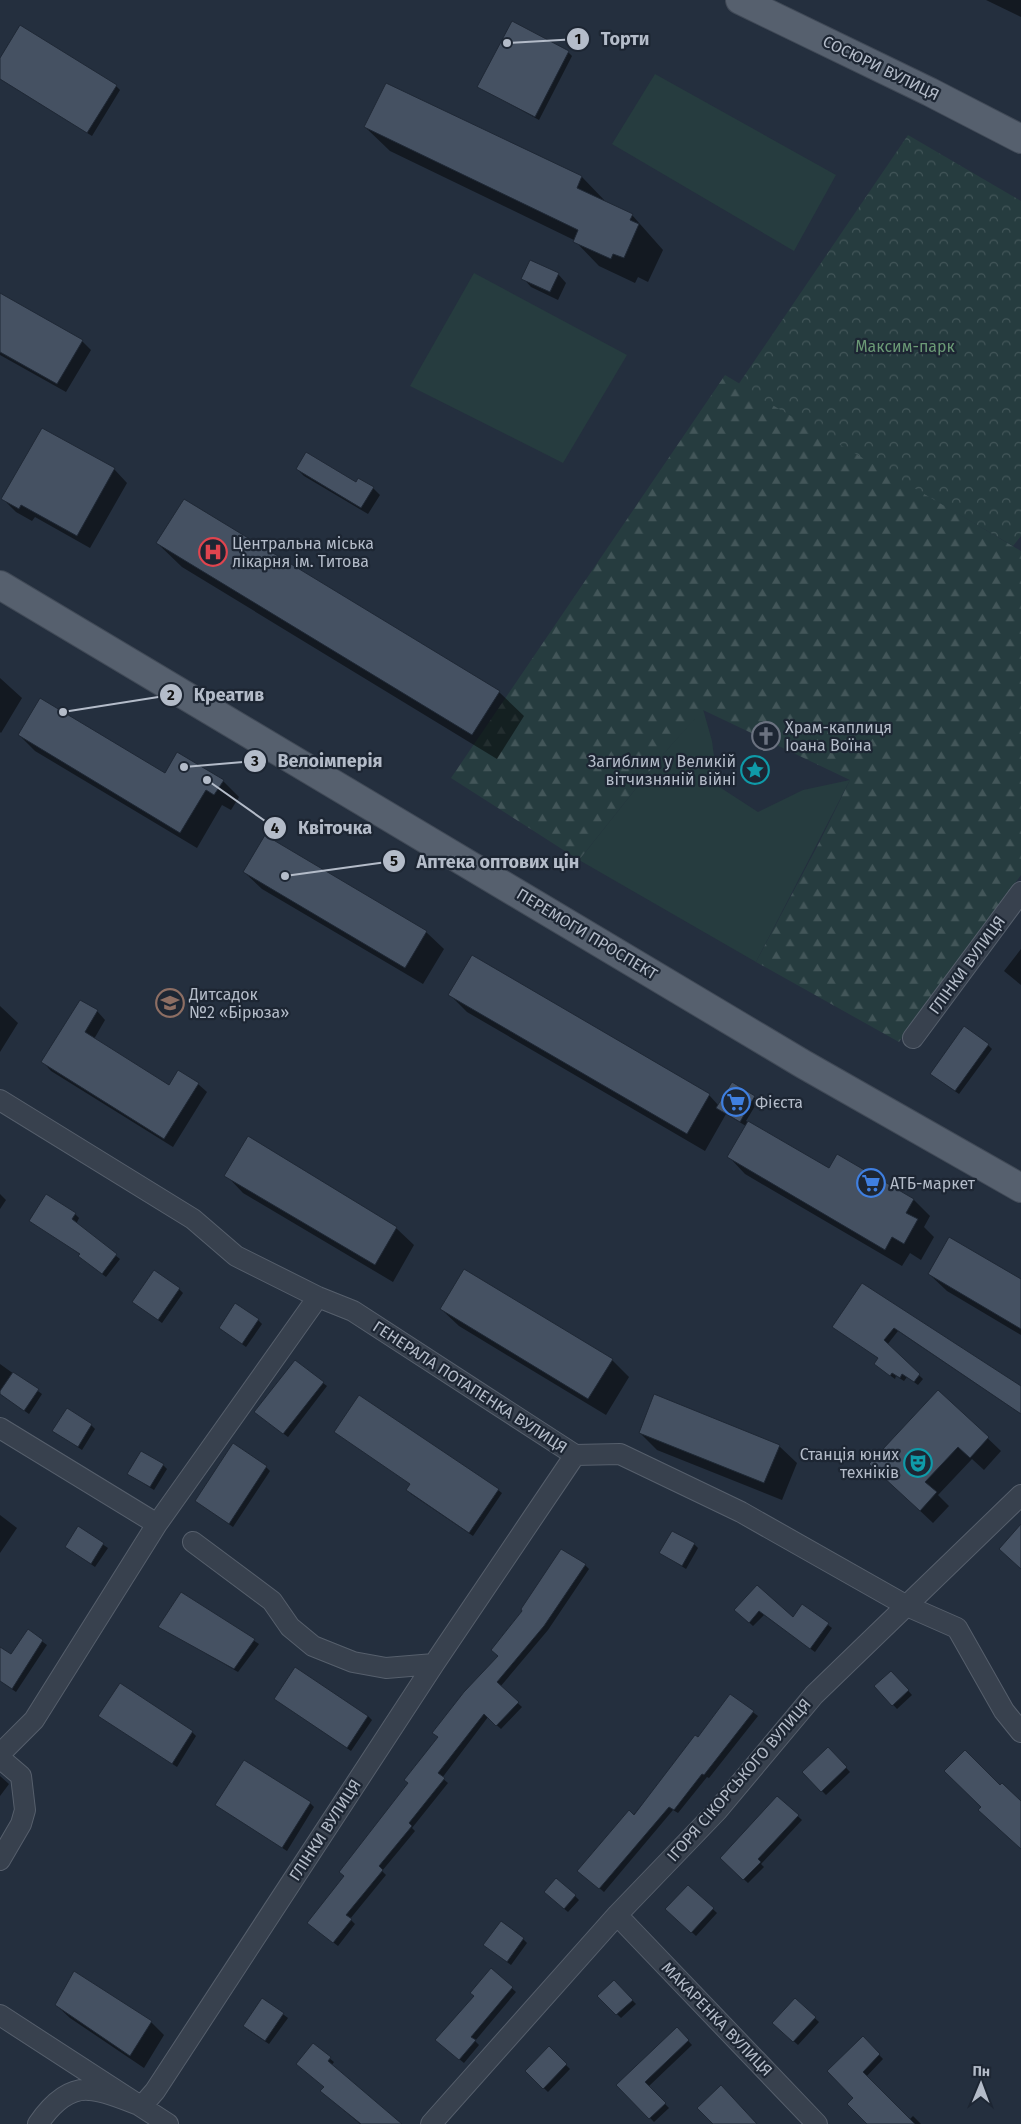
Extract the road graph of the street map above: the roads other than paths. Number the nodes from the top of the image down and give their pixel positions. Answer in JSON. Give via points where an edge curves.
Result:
{"nodes":[{"id":1,"x":740,"y":0,"type":"edge"},
{"id":2,"x":1021,"y":139,"type":"edge"},
{"id":3,"x":0,"y":585,"type":"edge"},
{"id":4,"x":1021,"y":892,"type":"edge"},
{"id":5,"x":913,"y":1038,"type":"dead end"},
{"id":6,"x":0,"y":1100,"type":"edge"},
{"id":7,"x":1021,"y":1188,"type":"edge"},
{"id":8,"x":318,"y":1297,"type":"junction"},
{"id":9,"x":0,"y":1428,"type":"edge"},
{"id":10,"x":575,"y":1455,"type":"junction"},
{"id":11,"x":1021,"y":1495,"type":"edge"},
{"id":12,"x":157,"y":1524,"type":"junction"},
{"id":13,"x":193,"y":1542,"type":"dead end"},
{"id":14,"x":907,"y":1606,"type":"junction"},
{"id":15,"x":434,"y":1664,"type":"junction"},
{"id":16,"x":1021,"y":1732,"type":"edge"},
{"id":17,"x":0,"y":1754,"type":"edge"},
{"id":18,"x":0,"y":1758,"type":"edge"},
{"id":19,"x":0,"y":1860,"type":"edge"},
{"id":20,"x":617,"y":1915,"type":"junction"},
{"id":21,"x":0,"y":2015,"type":"edge"},
{"id":22,"x":142,"y":2106,"type":"junction"},
{"id":23,"x":38,"y":2124,"type":"edge"},
{"id":24,"x":168,"y":2124,"type":"edge"},
{"id":25,"x":431,"y":2124,"type":"edge"},
{"id":26,"x":817,"y":2124,"type":"edge"}],
"edges":[{"from":1,"to":2,"type":"main road","name":"СОСЮРИ ВУЛИЦЯ"},
{"from":3,"to":7,"type":"main road","name":"ПЕРЕМОГИ ПРОСПЕКТ","via":[[803,1064]]},
{"from":4,"to":5,"type":"street","name":"ГЛІНКИ ВУЛИЦЯ"},
{"from":6,"to":8,"type":"street","name":"ГЕНЕРАЛА ПОТАПЕНКА ВУЛИЦЯ","via":[[192,1219],[236,1256]]},
{"from":8,"to":10,"type":"street","name":"ГЕНЕРАЛА ПОТАПЕНКА ВУЛИЦЯ","via":[[354,1311]]},
{"from":8,"to":12,"type":"street"},
{"from":9,"to":12,"type":"street"},
{"from":10,"to":14,"type":"street","name":"ГЕНЕРАЛА ПОТАПЕНКА ВУЛИЦЯ","via":[[620,1454],[741,1512]]},
{"from":10,"to":15,"type":"street","name":"ГЛІНКИ ВУЛИЦЯ"},
{"from":11,"to":14,"type":"street","name":"ІГОРЯ СІКОРСЬКОГО ВУЛИЦЯ"},
{"from":12,"to":17,"type":"street","via":[[34,1720]]},
{"from":13,"to":15,"type":"street","via":[[272,1601],[290,1627],[313,1646],[353,1662],[386,1668]]},
{"from":14,"to":16,"type":"street","name":"ГЕНЕРАЛА ПОТАПЕНКА ВУЛИЦЯ","via":[[957,1628],[1004,1711]]},
{"from":14,"to":20,"type":"street","name":"ІГОРЯ СІКОРСЬКОГО ВУЛИЦЯ","via":[[814,1695],[717,1811]]},
{"from":15,"to":22,"type":"street","name":"ГЛІНКИ ВУЛИЦЯ","via":[[155,2091]]},
{"from":18,"to":19,"type":"street","via":[[20,1776],[25,1810],[21,1824]]},
{"from":20,"to":25,"type":"street","name":"ІГОРЯ СІКОРСЬКОГО ВУЛИЦЯ"},
{"from":20,"to":26,"type":"street","name":"МАКАРЕНКА ВУЛИЦЯ"},
{"from":21,"to":22,"type":"street"},
{"from":22,"to":23,"type":"street","via":[[88,2090],[60,2100]]},
{"from":22,"to":24,"type":"street"}]}
